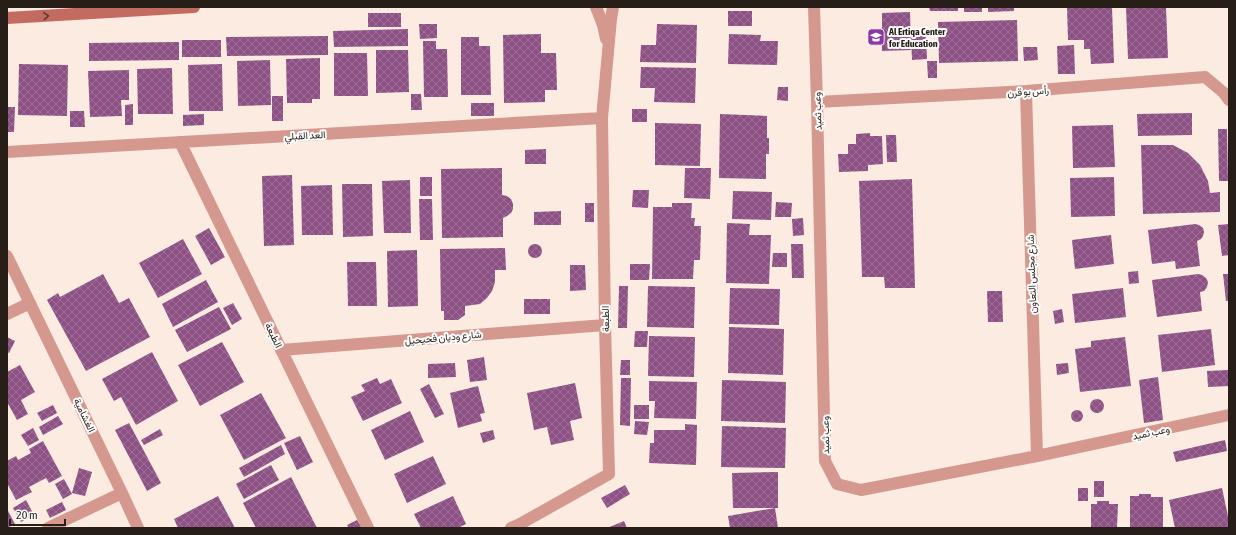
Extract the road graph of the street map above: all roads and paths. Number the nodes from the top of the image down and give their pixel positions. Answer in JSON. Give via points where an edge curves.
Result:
{"nodes":[{"id":1,"x":194,"y":7,"type":"edge"},
{"id":2,"x":596,"y":7,"type":"edge"},
{"id":3,"x":614,"y":7,"type":"edge"},
{"id":4,"x":814,"y":7,"type":"edge"},
{"id":5,"x":7,"y":18,"type":"edge"},
{"id":6,"x":609,"y":52,"type":"junction"},
{"id":7,"x":1026,"y":91,"type":"junction"},
{"id":8,"x":1229,"y":100,"type":"edge"},
{"id":9,"x":817,"y":102,"type":"junction"},
{"id":10,"x":602,"y":118,"type":"junction"},
{"id":11,"x":180,"y":142,"type":"junction"},
{"id":12,"x":7,"y":152,"type":"edge"},
{"id":13,"x":7,"y":256,"type":"edge"},
{"id":14,"x":30,"y":303,"type":"junction"},
{"id":15,"x":7,"y":314,"type":"edge"},
{"id":16,"x":605,"y":324,"type":"junction"},
{"id":17,"x":281,"y":350,"type":"junction"},
{"id":18,"x":1229,"y":416,"type":"edge"},
{"id":19,"x":1037,"y":456,"type":"junction"},
{"id":20,"x":122,"y":493,"type":"junction"},
{"id":21,"x":48,"y":528,"type":"edge"},
{"id":22,"x":138,"y":528,"type":"edge"},
{"id":23,"x":368,"y":528,"type":"edge"},
{"id":24,"x":511,"y":528,"type":"edge"}],
"edges":[{"from":5,"to":1,"type":"street","one_way":true},
{"from":2,"to":6,"type":"street","name":"الطبعة"},
{"from":3,"to":6,"type":"street","name":"الطبعة"},
{"from":4,"to":9,"type":"street","name":"وعب ثميد"},
{"from":6,"to":10,"type":"street","name":"الطبعة"},
{"from":7,"to":8,"type":"street","name":"رأس بو قرن","via":[[1205,77]]},
{"from":7,"to":9,"type":"street","name":"رأس بو قرن"},
{"from":7,"to":19,"type":"street","name":"شارع مجلس التعاون"},
{"from":9,"to":19,"type":"street","name":"وعب ثميد","via":[[825,460],[837,484],[860,490]]},
{"from":10,"to":11,"type":"street","name":"العد القبلي"},
{"from":10,"to":16,"type":"street","name":"الطبعة"},
{"from":11,"to":12,"type":"street","name":"العد القبلي"},
{"from":11,"to":17,"type":"street","name":"الطبعة"},
{"from":13,"to":14,"type":"street","name":"الغشامية"},
{"from":14,"to":15,"type":"street"},
{"from":14,"to":20,"type":"street","name":"الغشامية"},
{"from":16,"to":17,"type":"street","name":"شارع وديان فحيحيل"},
{"from":16,"to":24,"type":"street","name":"الطبعة","via":[[610,474]]},
{"from":17,"to":23,"type":"street","name":"الطبعة"},
{"from":18,"to":19,"type":"street","name":"وعب ثميد"},
{"from":20,"to":21,"type":"street"},
{"from":20,"to":22,"type":"street","name":"الغشامية"}]}
